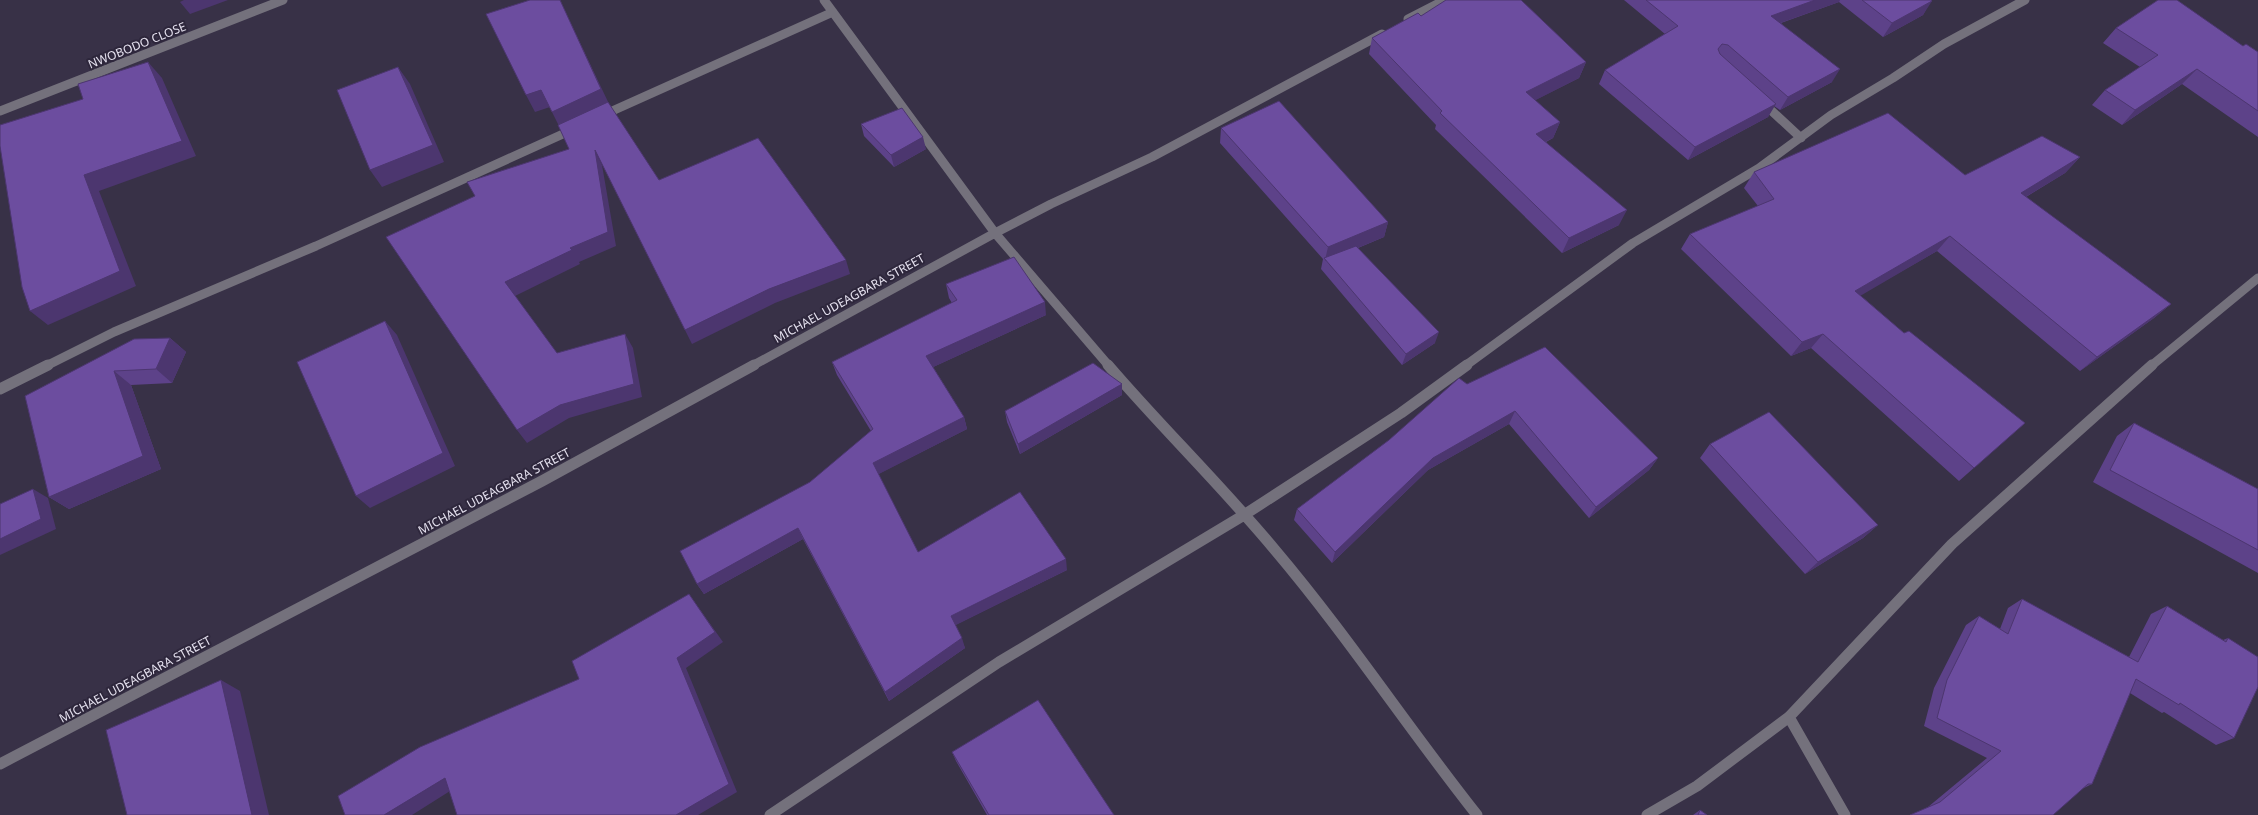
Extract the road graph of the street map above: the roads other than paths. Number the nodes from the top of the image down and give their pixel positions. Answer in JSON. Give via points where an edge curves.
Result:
{"nodes":[{"id":1,"x":283,"y":0,"type":"edge"},
{"id":2,"x":824,"y":0,"type":"edge"},
{"id":3,"x":1445,"y":0,"type":"edge"},
{"id":4,"x":2025,"y":0,"type":"edge"},
{"id":5,"x":833,"y":12,"type":"junction"},
{"id":6,"x":1399,"y":25,"type":"edge"},
{"id":7,"x":1390,"y":29,"type":"edge"},
{"id":8,"x":1752,"y":93,"type":"edge"},
{"id":9,"x":0,"y":111,"type":"edge"},
{"id":10,"x":596,"y":119,"type":"edge"},
{"id":11,"x":587,"y":123,"type":"edge"},
{"id":12,"x":1801,"y":138,"type":"junction"},
{"id":13,"x":995,"y":233,"type":"junction"},
{"id":14,"x":2258,"y":278,"type":"edge"},
{"id":15,"x":0,"y":388,"type":"edge"},
{"id":16,"x":1244,"y":515,"type":"junction"},
{"id":17,"x":1789,"y":717,"type":"junction"},
{"id":18,"x":0,"y":764,"type":"edge"},
{"id":19,"x":770,"y":815,"type":"edge"},
{"id":20,"x":1478,"y":815,"type":"edge"},
{"id":21,"x":1647,"y":815,"type":"edge"},
{"id":22,"x":1845,"y":815,"type":"edge"}],
"edges":[{"from":1,"to":9,"type":"street","name":"NWOBODO CLOSE"},
{"from":2,"to":5,"type":"street"},
{"from":3,"to":6,"type":"street"},
{"from":4,"to":12,"type":"street","via":[[1944,44],[1831,115]]},
{"from":5,"to":10,"type":"street"},
{"from":5,"to":13,"type":"street"},
{"from":7,"to":13,"type":"street","name":"MICHAEL UDEAGBARA STREET","via":[[1152,157]]},
{"from":8,"to":12,"type":"street"},
{"from":11,"to":15,"type":"street","via":[[316,246],[114,332]]},
{"from":12,"to":16,"type":"street","via":[[1759,168],[1633,243],[1401,413]]},
{"from":13,"to":16,"type":"street","via":[[1154,418],[1191,454]]},
{"from":13,"to":18,"type":"street","name":"MICHAEL UDEAGBARA STREET","via":[[542,481]]},
{"from":14,"to":17,"type":"street","via":[[2156,361],[1952,544]]},
{"from":16,"to":19,"type":"street","via":[[999,662]]},
{"from":16,"to":20,"type":"street","via":[[1302,583]]},
{"from":17,"to":21,"type":"street","via":[[1697,786]]},
{"from":17,"to":22,"type":"street"}]}
